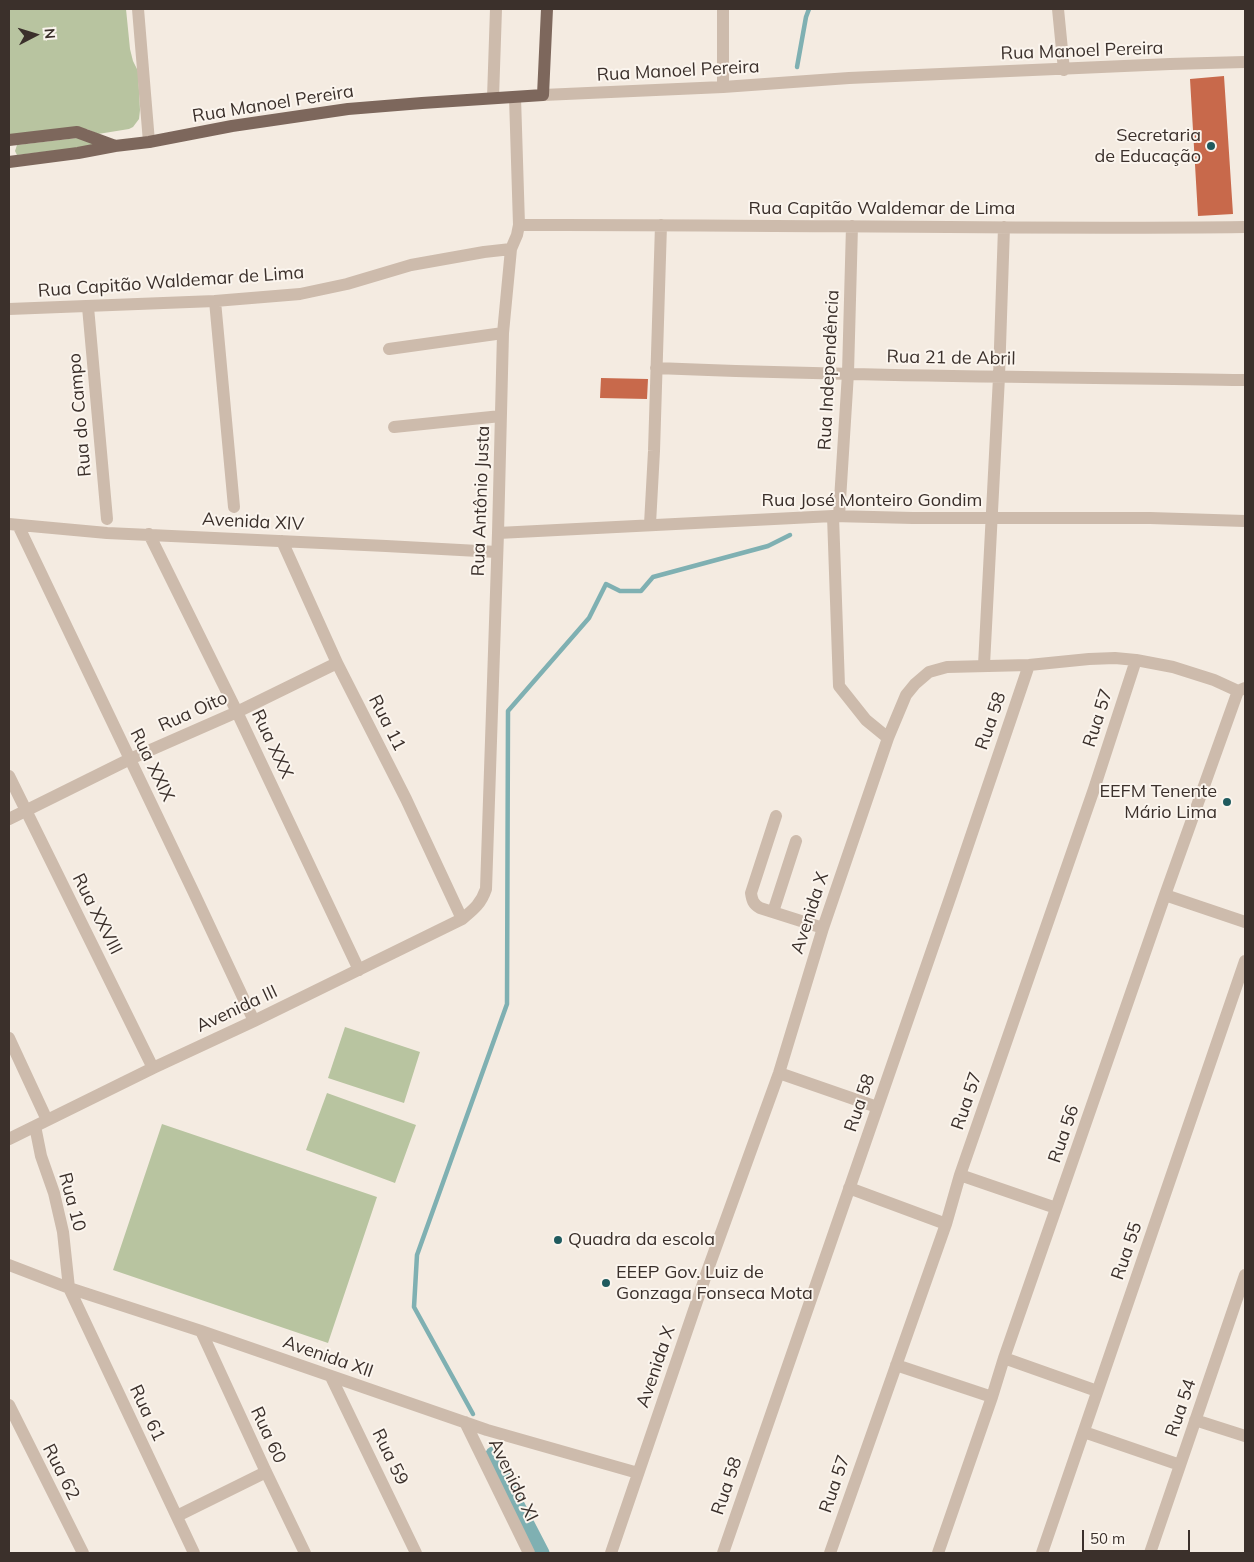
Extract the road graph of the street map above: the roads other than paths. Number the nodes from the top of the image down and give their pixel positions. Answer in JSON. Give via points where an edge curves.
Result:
{"nodes":[{"id":1,"x":138,"y":9,"type":"edge"},
{"id":2,"x":496,"y":9,"type":"edge"},
{"id":3,"x":547,"y":9,"type":"edge"},
{"id":4,"x":723,"y":9,"type":"edge"},
{"id":5,"x":1058,"y":9,"type":"edge"},
{"id":6,"x":1245,"y":62,"type":"edge"},
{"id":7,"x":1064,"y":70,"type":"junction"},
{"id":8,"x":723,"y":87,"type":"junction"},
{"id":9,"x":543,"y":96,"type":"junction"},
{"id":10,"x":515,"y":97,"type":"junction"},
{"id":11,"x":493,"y":98,"type":"junction"},
{"id":12,"x":9,"y":140,"type":"edge"},
{"id":13,"x":149,"y":142,"type":"junction"},
{"id":14,"x":115,"y":146,"type":"junction"},
{"id":15,"x":9,"y":162,"type":"edge"},
{"id":16,"x":520,"y":225,"type":"junction"},
{"id":17,"x":661,"y":225,"type":"junction"},
{"id":18,"x":852,"y":226,"type":"junction"},
{"id":19,"x":1004,"y":227,"type":"junction"},
{"id":20,"x":1245,"y":227,"type":"edge"},
{"id":21,"x":511,"y":249,"type":"junction"},
{"id":22,"x":215,"y":301,"type":"junction"},
{"id":23,"x":88,"y":307,"type":"junction"},
{"id":24,"x":9,"y":309,"type":"edge"},
{"id":25,"x":503,"y":333,"type":"junction"},
{"id":26,"x":389,"y":349,"type":"dead end"},
{"id":27,"x":656,"y":368,"type":"junction"},
{"id":28,"x":848,"y":373,"type":"junction"},
{"id":29,"x":999,"y":377,"type":"junction"},
{"id":30,"x":1245,"y":380,"type":"edge"},
{"id":31,"x":501,"y":416,"type":"junction"},
{"id":32,"x":394,"y":427,"type":"dead end"},
{"id":33,"x":234,"y":507,"type":"dead end"},
{"id":34,"x":836,"y":516,"type":"junction"},
{"id":35,"x":992,"y":518,"type":"junction"},
{"id":36,"x":107,"y":519,"type":"dead end"},
{"id":37,"x":1245,"y":521,"type":"edge"},
{"id":38,"x":650,"y":524,"type":"junction"},
{"id":39,"x":13,"y":525,"type":"edge"},
{"id":40,"x":498,"y":533,"type":"junction"},
{"id":41,"x":149,"y":534,"type":"junction"},
{"id":42,"x":282,"y":541,"type":"junction"},
{"id":43,"x":497,"y":552,"type":"junction"},
{"id":44,"x":1136,"y":660,"type":"junction"},
{"id":45,"x":337,"y":663,"type":"junction"},
{"id":46,"x":984,"y":665,"type":"junction"},
{"id":47,"x":1029,"y":665,"type":"junction"},
{"id":48,"x":1242,"y":690,"type":"edge"},
{"id":49,"x":238,"y":712,"type":"junction"},
{"id":50,"x":888,"y":738,"type":"junction"},
{"id":51,"x":130,"y":759,"type":"junction"},
{"id":52,"x":9,"y":776,"type":"edge"},
{"id":53,"x":25,"y":812,"type":"junction"},
{"id":54,"x":776,"y":816,"type":"dead end"},
{"id":55,"x":9,"y":819,"type":"edge"},
{"id":56,"x":796,"y":841,"type":"dead end"},
{"id":57,"x":1165,"y":895,"type":"junction"},
{"id":58,"x":478,"y":906,"type":"joint"},
{"id":59,"x":773,"y":912,"type":"junction"},
{"id":60,"x":462,"y":920,"type":"junction"},
{"id":61,"x":1245,"y":922,"type":"edge"},
{"id":62,"x":823,"y":928,"type":"junction"},
{"id":63,"x":1245,"y":960,"type":"edge"},
{"id":64,"x":359,"y":970,"type":"junction"},
{"id":65,"x":254,"y":1021,"type":"junction"},
{"id":66,"x":9,"y":1038,"type":"edge"},
{"id":67,"x":153,"y":1068,"type":"junction"},
{"id":68,"x":780,"y":1073,"type":"junction"},
{"id":69,"x":877,"y":1107,"type":"junction"},
{"id":70,"x":47,"y":1120,"type":"junction"},
{"id":71,"x":36,"y":1126,"type":"junction"},
{"id":72,"x":9,"y":1138,"type":"edge"},
{"id":73,"x":960,"y":1175,"type":"junction"},
{"id":74,"x":849,"y":1188,"type":"junction"},
{"id":75,"x":1056,"y":1208,"type":"junction"},
{"id":76,"x":946,"y":1224,"type":"junction"},
{"id":77,"x":9,"y":1265,"type":"edge"},
{"id":78,"x":1245,"y":1275,"type":"edge"},
{"id":79,"x":69,"y":1288,"type":"junction"},
{"id":80,"x":201,"y":1331,"type":"junction"},
{"id":81,"x":1004,"y":1358,"type":"junction"},
{"id":82,"x":896,"y":1364,"type":"junction"},
{"id":83,"x":331,"y":1377,"type":"junction"},
{"id":84,"x":1097,"y":1391,"type":"junction"},
{"id":85,"x":992,"y":1398,"type":"junction"},
{"id":86,"x":9,"y":1406,"type":"edge"},
{"id":87,"x":1195,"y":1420,"type":"junction"},
{"id":88,"x":466,"y":1422,"type":"junction"},
{"id":89,"x":1084,"y":1432,"type":"junction"},
{"id":90,"x":1245,"y":1436,"type":"edge"},
{"id":91,"x":1180,"y":1465,"type":"junction"},
{"id":92,"x":266,"y":1472,"type":"junction"},
{"id":93,"x":638,"y":1473,"type":"junction"},
{"id":94,"x":176,"y":1516,"type":"junction"},
{"id":95,"x":83,"y":1553,"type":"edge"},
{"id":96,"x":194,"y":1553,"type":"edge"},
{"id":97,"x":305,"y":1553,"type":"edge"},
{"id":98,"x":416,"y":1553,"type":"edge"},
{"id":99,"x":530,"y":1553,"type":"edge"},
{"id":100,"x":612,"y":1553,"type":"edge"},
{"id":101,"x":723,"y":1553,"type":"edge"},
{"id":102,"x":830,"y":1553,"type":"edge"},
{"id":103,"x":938,"y":1553,"type":"edge"},
{"id":104,"x":1042,"y":1553,"type":"edge"},
{"id":105,"x":1150,"y":1553,"type":"edge"}],
"edges":[{"from":1,"to":13,"type":"street"},
{"from":2,"to":11,"type":"street"},
{"from":3,"to":9,"type":"main road"},
{"from":4,"to":8,"type":"street"},
{"from":5,"to":7,"type":"street"},
{"from":6,"to":7,"type":"street","name":"Rua Manoel Pereira"},
{"from":7,"to":8,"type":"street","name":"Rua Manoel Pereira"},
{"from":8,"to":9,"type":"street","name":"Rua Manoel Pereira"},
{"from":9,"to":10,"type":"main road","name":"Rua Manoel Pereira"},
{"from":10,"to":11,"type":"main road","name":"Rua Manoel Pereira"},
{"from":10,"to":16,"type":"street","name":"Rua Antônio Justa"},
{"from":11,"to":13,"type":"main road","name":"Rua Manoel Pereira","via":[[348,109]]},
{"from":12,"to":14,"type":"main road","name":"Rua Manoel Pereira","via":[[77,132]]},
{"from":13,"to":14,"type":"main road","name":"Rua Manoel Pereira"},
{"from":14,"to":15,"type":"main road","name":"Rua Manoel Pereira"},
{"from":16,"to":17,"type":"street","name":"Rua Capitão Waldemar de Lima"},
{"from":16,"to":21,"type":"street","name":"Rua Antônio Justa"},
{"from":17,"to":18,"type":"street","name":"Rua Capitão Waldemar de Lima"},
{"from":17,"to":27,"type":"street"},
{"from":18,"to":19,"type":"street","name":"Rua Capitão Waldemar de Lima"},
{"from":18,"to":28,"type":"street","name":"Rua Independência"},
{"from":19,"to":20,"type":"street","name":"Rua Capitão Waldemar de Lima"},
{"from":19,"to":29,"type":"street"},
{"from":21,"to":22,"type":"street","name":"Rua Capitão Waldemar de Lima","via":[[411,265],[300,294]]},
{"from":21,"to":25,"type":"street","name":"Rua Antônio Justa"},
{"from":22,"to":23,"type":"street","name":"Rua Capitão Waldemar de Lima"},
{"from":22,"to":33,"type":"street"},
{"from":23,"to":24,"type":"street","name":"Rua Capitão Waldemar de Lima"},
{"from":23,"to":36,"type":"street","name":"Rua do Campo"},
{"from":25,"to":26,"type":"street"},
{"from":25,"to":31,"type":"street","name":"Rua Antônio Justa"},
{"from":27,"to":28,"type":"street","name":"Rua 21 de Abril"},
{"from":27,"to":38,"type":"street"},
{"from":28,"to":29,"type":"street","name":"Rua 21 de Abril"},
{"from":28,"to":34,"type":"street","name":"Rua Independência"},
{"from":29,"to":30,"type":"street","name":"Rua 21 de Abril"},
{"from":29,"to":35,"type":"street"},
{"from":31,"to":32,"type":"street"},
{"from":31,"to":40,"type":"street","name":"Rua Antônio Justa"},
{"from":34,"to":35,"type":"street","name":"Rua José Monteiro Gondim"},
{"from":34,"to":38,"type":"street","name":"Rua José Monteiro Gondim"},
{"from":34,"to":50,"type":"street","name":"Rua Independência","via":[[839,686],[866,720]]},
{"from":35,"to":37,"type":"street","name":"Rua José Monteiro Gondim"},
{"from":35,"to":46,"type":"street"},
{"from":38,"to":40,"type":"street","name":"Rua José Monteiro Gondim"},
{"from":39,"to":41,"type":"street","name":"Avenida XIV"},
{"from":39,"to":51,"type":"street","name":"Rua XXIX"},
{"from":40,"to":43,"type":"street","name":"Rua Antônio Justa"},
{"from":41,"to":42,"type":"street","name":"Avenida XIV"},
{"from":41,"to":49,"type":"street","name":"Rua XXX"},
{"from":42,"to":43,"type":"street","name":"Avenida XIV"},
{"from":42,"to":45,"type":"street","name":"Rua 11"},
{"from":43,"to":58,"type":"street","name":"Rua Antônio Justa","via":[[486,890]]},
{"from":44,"to":47,"type":"street","name":"Avenida X","via":[[1089,659]]},
{"from":44,"to":48,"type":"street","name":"Avenida X","via":[[1173,667]]},
{"from":44,"to":73,"type":"street","name":"Rua 57"},
{"from":45,"to":49,"type":"street","name":"Rua Oito"},
{"from":45,"to":60,"type":"street","name":"Rua 11","via":[[406,799]]},
{"from":46,"to":47,"type":"street","name":"Avenida X"},
{"from":46,"to":50,"type":"street","name":"Avenida X","via":[[947,666],[929,672],[906,695]]},
{"from":47,"to":69,"type":"street","name":"Rua 58"},
{"from":48,"to":57,"type":"street","name":"Rua 56"},
{"from":49,"to":51,"type":"street","name":"Rua Oito"},
{"from":49,"to":64,"type":"street","name":"Rua XXX"},
{"from":50,"to":62,"type":"street","name":"Avenida X"},
{"from":51,"to":53,"type":"street","name":"Rua Oito"},
{"from":51,"to":65,"type":"street","name":"Rua XXIX"},
{"from":52,"to":53,"type":"street","name":"Rua XXVIII"},
{"from":53,"to":55,"type":"street","name":"Rua Oito"},
{"from":53,"to":67,"type":"street","name":"Rua XXVIII"},
{"from":54,"to":59,"type":"street","via":[[751,893],[755,905]]},
{"from":56,"to":59,"type":"street"},
{"from":57,"to":61,"type":"street"},
{"from":57,"to":75,"type":"street","name":"Rua 56"},
{"from":58,"to":60,"type":"street","name":"Avenida III"},
{"from":59,"to":62,"type":"street"},
{"from":60,"to":64,"type":"street","name":"Avenida III"},
{"from":62,"to":68,"type":"street","name":"Avenida X"},
{"from":63,"to":84,"type":"street","name":"Rua 55"},
{"from":64,"to":65,"type":"street","name":"Avenida III"},
{"from":65,"to":67,"type":"street","name":"Avenida III"},
{"from":66,"to":70,"type":"street"},
{"from":67,"to":70,"type":"street","name":"Avenida III"},
{"from":68,"to":69,"type":"street"},
{"from":68,"to":93,"type":"street","name":"Avenida X"},
{"from":69,"to":74,"type":"street","name":"Rua 58"},
{"from":70,"to":71,"type":"street","name":"Avenida III"},
{"from":71,"to":72,"type":"street","name":"Avenida III"},
{"from":71,"to":79,"type":"street","name":"Rua 10","via":[[41,1156],[63,1232]]},
{"from":73,"to":75,"type":"street"},
{"from":73,"to":76,"type":"street","name":"Rua 57"},
{"from":74,"to":76,"type":"street"},
{"from":74,"to":101,"type":"street","name":"Rua 58"},
{"from":75,"to":81,"type":"street","name":"Rua 56"},
{"from":76,"to":82,"type":"street","name":"Rua 57"},
{"from":77,"to":79,"type":"street","name":"Avenida XII"},
{"from":78,"to":87,"type":"street","name":"Rua 54"},
{"from":79,"to":80,"type":"street","name":"Avenida XII"},
{"from":79,"to":94,"type":"street","name":"Rua 61"},
{"from":80,"to":83,"type":"street","name":"Avenida XII"},
{"from":80,"to":92,"type":"street","name":"Rua 60"},
{"from":81,"to":84,"type":"street"},
{"from":81,"to":85,"type":"street","name":"Rua 56"},
{"from":82,"to":85,"type":"street"},
{"from":82,"to":102,"type":"street","name":"Rua 57"},
{"from":83,"to":88,"type":"street","name":"Avenida XII"},
{"from":83,"to":98,"type":"street","name":"Rua 59"},
{"from":84,"to":89,"type":"street","name":"Rua 55"},
{"from":85,"to":103,"type":"street","name":"Rua 56"},
{"from":86,"to":95,"type":"street","name":"Rua 62"},
{"from":87,"to":90,"type":"street"},
{"from":87,"to":91,"type":"street","name":"Rua 54"},
{"from":88,"to":93,"type":"street","name":"Avenida XII"},
{"from":88,"to":99,"type":"street","name":"Avenida XI"},
{"from":89,"to":91,"type":"street"},
{"from":89,"to":104,"type":"street","name":"Rua 55"},
{"from":91,"to":105,"type":"street","name":"Rua 54"},
{"from":92,"to":94,"type":"street"},
{"from":92,"to":97,"type":"street","name":"Rua 60"},
{"from":93,"to":100,"type":"street"},
{"from":94,"to":96,"type":"street","name":"Rua 61"}]}
